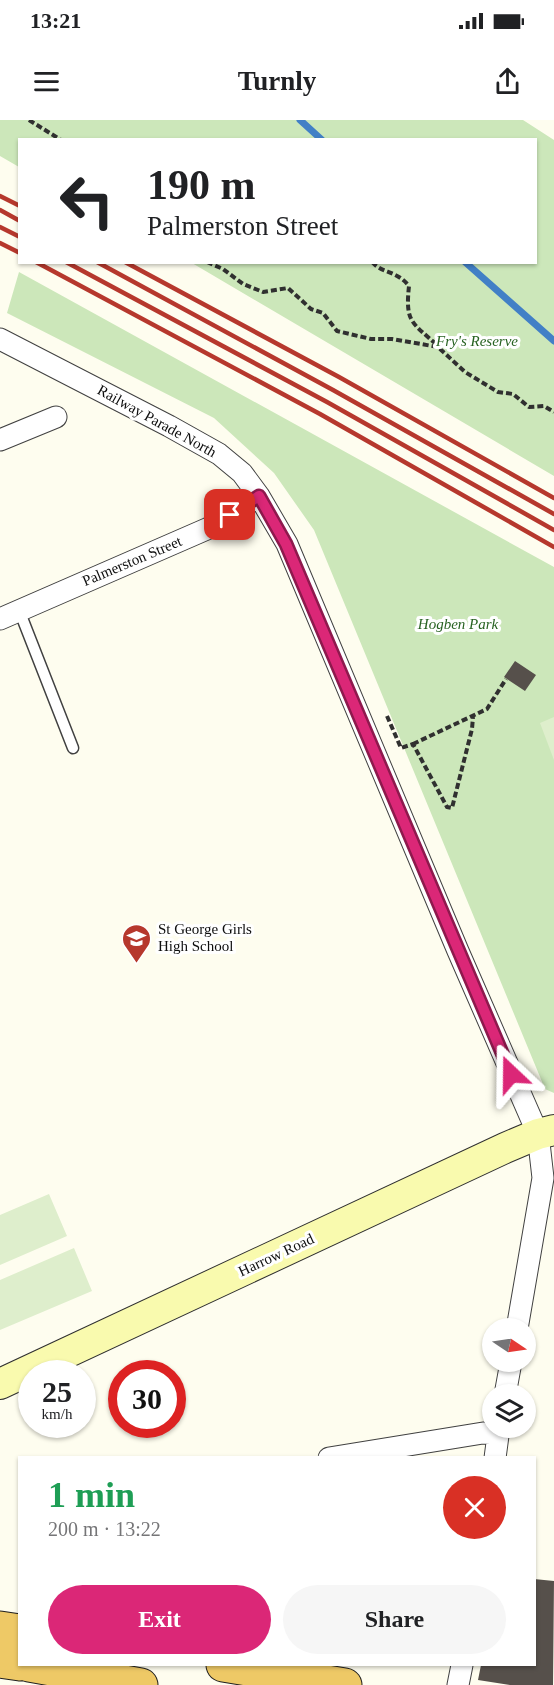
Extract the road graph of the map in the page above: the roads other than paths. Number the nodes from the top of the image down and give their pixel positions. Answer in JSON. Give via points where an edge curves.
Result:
{"nodes":[{"id":1,"x":0,"y":339,"type":"edge"},
{"id":2,"x":56,"y":417,"type":"dead end"},
{"id":3,"x":0,"y":440,"type":"edge"},
{"id":4,"x":259,"y":496,"type":"junction"},
{"id":5,"x":9,"y":615,"type":"edge"},
{"id":6,"x":73,"y":748,"type":"dead end"},
{"id":7,"x":546,"y":1132,"type":"edge"},
{"id":8,"x":519,"y":1318,"type":"edge"},
{"id":9,"x":0,"y":1384,"type":"edge"},
{"id":10,"x":482,"y":1433,"type":"edge"},
{"id":11,"x":498,"y":1438,"type":"edge"},
{"id":12,"x":341,"y":1456,"type":"edge"},
{"id":13,"x":495,"y":1456,"type":"edge"},
{"id":14,"x":0,"y":1628,"type":"edge"},
{"id":15,"x":18,"y":1631,"type":"edge"},
{"id":16,"x":0,"y":1660,"type":"edge"},
{"id":17,"x":18,"y":1665,"type":"edge"},
{"id":18,"x":229,"y":1666,"type":"edge"},
{"id":19,"x":462,"y":1666,"type":"edge"},
{"id":20,"x":34,"y":1670,"type":"edge"},
{"id":21,"x":141,"y":1685,"type":"edge"},
{"id":22,"x":345,"y":1685,"type":"edge"},
{"id":23,"x":458,"y":1685,"type":"edge"}],
"edges":[{"from":1,"to":4,"type":"street","name":"Railway Parade North","via":[[219,454],[242,473]]},
{"from":2,"to":3,"type":"street"},
{"from":4,"to":5,"type":"street","name":"Palmerston Street","via":[[209,528]]},
{"from":4,"to":7,"type":"street","name":"Railway Parade North","via":[[291,555],[458,951]]},
{"from":5,"to":6,"type":"lane"},
{"from":7,"to":8,"type":"street","name":"Railway Parade North","via":[[543,1178]]},
{"from":7,"to":9,"type":"main road","name":"Harrow Road"},
{"from":10,"to":12,"type":"street"},
{"from":11,"to":13,"type":"street"},
{"from":14,"to":15,"type":"highway"},
{"from":16,"to":17,"type":"highway"},
{"from":18,"to":22,"type":"highway"},
{"from":19,"to":23,"type":"street"},
{"from":20,"to":21,"type":"highway"}]}
